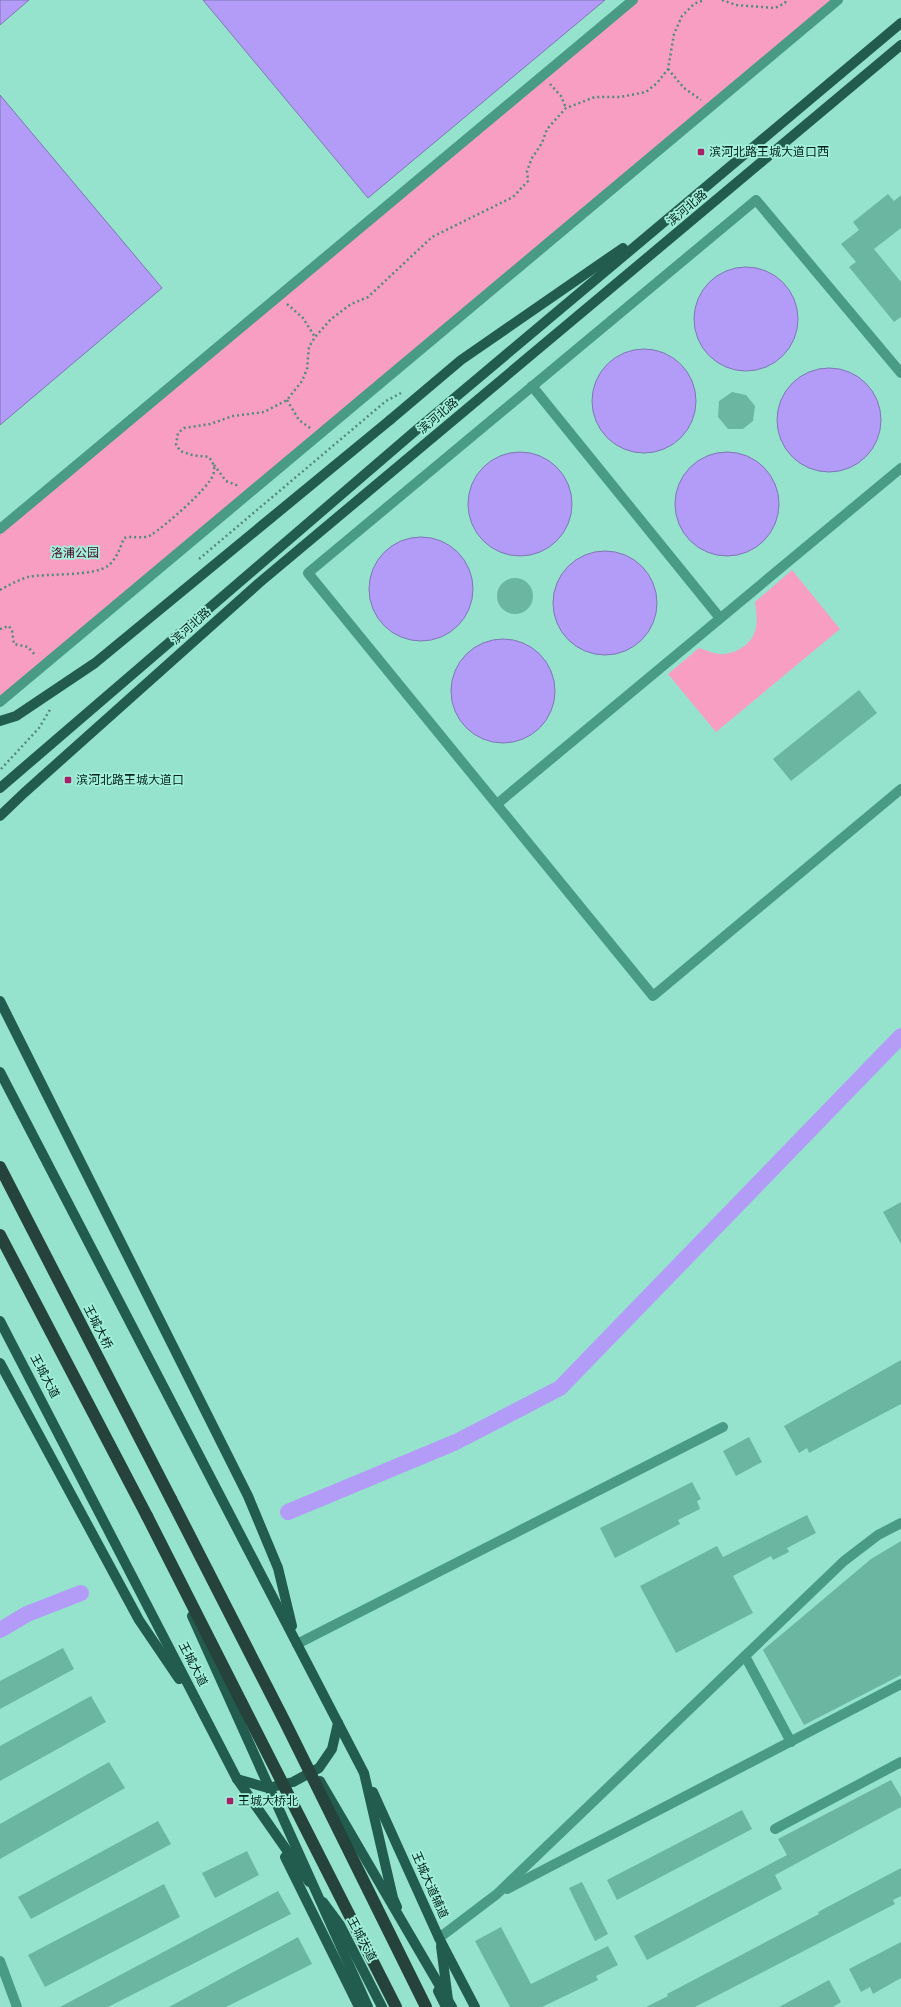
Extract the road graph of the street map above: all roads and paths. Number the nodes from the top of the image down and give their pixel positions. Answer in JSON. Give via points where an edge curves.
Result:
{"nodes":[{"id":1,"x":633,"y":0,"type":"edge"},
{"id":2,"x":704,"y":0,"type":"edge"},
{"id":3,"x":722,"y":0,"type":"edge"},
{"id":4,"x":786,"y":0,"type":"edge"},
{"id":5,"x":838,"y":0,"type":"edge"},
{"id":6,"x":901,"y":23,"type":"edge"},
{"id":7,"x":901,"y":45,"type":"edge"},
{"id":8,"x":668,"y":69,"type":"junction"},
{"id":9,"x":541,"y":77,"type":"junction"},
{"id":10,"x":710,"y":107,"type":"junction"},
{"id":11,"x":566,"y":108,"type":"junction"},
{"id":12,"x":671,"y":216,"type":"junction"},
{"id":13,"x":276,"y":298,"type":"junction"},
{"id":14,"x":315,"y":337,"type":"junction"},
{"id":15,"x":901,"y":373,"type":"edge"},
{"id":16,"x":532,"y":386,"type":"junction"},
{"id":17,"x":286,"y":400,"type":"junction"},
{"id":18,"x":320,"y":434,"type":"junction"},
{"id":19,"x":214,"y":464,"type":"junction"},
{"id":20,"x":901,"y":468,"type":"edge"},
{"id":21,"x":253,"y":490,"type":"junction"},
{"id":22,"x":0,"y":529,"type":"edge"},
{"id":23,"x":0,"y":590,"type":"edge"},
{"id":24,"x":720,"y":618,"type":"junction"},
{"id":25,"x":0,"y":630,"type":"edge"},
{"id":26,"x":43,"y":666,"type":"junction"},
{"id":27,"x":0,"y":702,"type":"edge"},
{"id":28,"x":0,"y":721,"type":"edge"},
{"id":29,"x":0,"y":788,"type":"edge"},
{"id":30,"x":901,"y":789,"type":"edge"},
{"id":31,"x":496,"y":804,"type":"junction"},
{"id":32,"x":0,"y":816,"type":"edge"},
{"id":33,"x":0,"y":1001,"type":"edge"},
{"id":34,"x":0,"y":1072,"type":"edge"},
{"id":35,"x":0,"y":1167,"type":"edge"},
{"id":36,"x":0,"y":1235,"type":"edge"},
{"id":37,"x":0,"y":1321,"type":"edge"},
{"id":38,"x":0,"y":1363,"type":"edge"},
{"id":39,"x":723,"y":1426,"type":"dead end"},
{"id":40,"x":147,"y":1516,"type":"junction"},
{"id":41,"x":901,"y":1522,"type":"edge"},
{"id":42,"x":297,"y":1644,"type":"junction"},
{"id":43,"x":745,"y":1656,"type":"junction"},
{"id":44,"x":901,"y":1684,"type":"edge"},
{"id":45,"x":204,"y":1715,"type":"junction"},
{"id":46,"x":285,"y":1722,"type":"junction"},
{"id":47,"x":338,"y":1723,"type":"junction"},
{"id":48,"x":791,"y":1742,"type":"junction"},
{"id":49,"x":901,"y":1762,"type":"edge"},
{"id":50,"x":364,"y":1772,"type":"junction"},
{"id":51,"x":237,"y":1779,"type":"junction"},
{"id":52,"x":775,"y":1829,"type":"dead end"},
{"id":53,"x":272,"y":1831,"type":"junction"},
{"id":54,"x":497,"y":1894,"type":"junction"},
{"id":55,"x":440,"y":1938,"type":"junction"},
{"id":56,"x":0,"y":1961,"type":"edge"},
{"id":57,"x":17,"y":2007,"type":"edge"},
{"id":58,"x":360,"y":2007,"type":"edge"},
{"id":59,"x":368,"y":2007,"type":"edge"},
{"id":60,"x":382,"y":2007,"type":"edge"},
{"id":61,"x":396,"y":2007,"type":"edge"},
{"id":62,"x":426,"y":2007,"type":"edge"},
{"id":63,"x":447,"y":2007,"type":"edge"},
{"id":64,"x":452,"y":2007,"type":"edge"},
{"id":65,"x":476,"y":2007,"type":"edge"}],
"edges":[{"from":1,"to":9,"type":"street"},
{"from":2,"to":8,"type":"path","via":[[694,4],[682,16],[674,34]]},
{"from":3,"to":4,"type":"path","via":[[736,5],[775,8]]},
{"from":5,"to":10,"type":"street"},
{"from":6,"to":12,"type":"main road","name":"滨河北路"},
{"from":7,"to":32,"type":"main road","name":"滨河北路","via":[[259,584]]},
{"from":8,"to":10,"type":"path","via":[[684,88]]},
{"from":8,"to":11,"type":"path","via":[[646,92],[620,97],[595,97]]},
{"from":9,"to":11,"type":"path","via":[[561,96]]},
{"from":9,"to":13,"type":"street"},
{"from":10,"to":18,"type":"street"},
{"from":11,"to":14,"type":"path","via":[[547,129],[527,171],[528,181],[513,197],[432,238],[368,297],[351,304],[330,319]]},
{"from":12,"to":28,"type":"main road","bridge":true,"via":[[461,360],[96,663],[16,716]]},
{"from":12,"to":29,"type":"main road","name":"滨河北路","via":[[414,432]]},
{"from":13,"to":14,"type":"path","via":[[292,307],[303,318]]},
{"from":13,"to":22,"type":"street"},
{"from":14,"to":17,"type":"path","via":[[309,347],[307,369],[302,381]]},
{"from":15,"to":16,"type":"street","via":[[756,200]]},
{"from":16,"to":24,"type":"street"},
{"from":16,"to":31,"type":"street","via":[[308,574]]},
{"from":17,"to":18,"type":"path","via":[[299,420]]},
{"from":17,"to":19,"type":"path","via":[[264,412],[233,416],[210,424],[184,428],[178,433],[176,444],[180,451],[209,457]]},
{"from":18,"to":21,"type":"street"},
{"from":19,"to":21,"type":"path","via":[[226,481]]},
{"from":19,"to":23,"type":"path","via":[[214,474],[198,494],[150,536],[124,538],[116,557],[108,566],[94,571],[28,577]]},
{"from":20,"to":24,"type":"street"},
{"from":21,"to":26,"type":"street"},
{"from":24,"to":31,"type":"street"},
{"from":25,"to":26,"type":"path","via":[[9,626],[14,644],[28,647]]},
{"from":26,"to":27,"type":"street"},
{"from":30,"to":31,"type":"street","via":[[653,996]]},
{"from":33,"to":42,"type":"main road","via":[[248,1496],[278,1568]]},
{"from":34,"to":42,"type":"main road"},
{"from":35,"to":46,"type":"highway","name":"王城大桥","bridge":true},
{"from":36,"to":40,"type":"highway"},
{"from":37,"to":45,"type":"main road","name":"王城大道"},
{"from":38,"to":45,"type":"main road","via":[[139,1620]]},
{"from":39,"to":42,"type":"street"},
{"from":40,"to":59,"type":"main road","bridge":true},
{"from":40,"to":61,"type":"highway","name":"王城大道","bridge":true},
{"from":41,"to":43,"type":"street","via":[[878,1534],[844,1561]]},
{"from":42,"to":47,"type":"main road"},
{"from":43,"to":48,"type":"street"},
{"from":43,"to":54,"type":"street"},
{"from":44,"to":48,"type":"street"},
{"from":45,"to":51,"type":"main road","name":"王城大道"},
{"from":46,"to":62,"type":"highway","bridge":true},
{"from":46,"to":64,"type":"main road","bridge":true},
{"from":47,"to":50,"type":"main road"},
{"from":47,"to":51,"type":"main road","via":[[332,1749],[319,1768],[293,1782],[268,1788]]},
{"from":48,"to":54,"type":"street"},
{"from":49,"to":52,"type":"street"},
{"from":50,"to":55,"type":"main road","name":"王城大道辅道"},
{"from":50,"to":63,"type":"main road","via":[[393,1898]]},
{"from":51,"to":53,"type":"main road","name":"王城大道"},
{"from":53,"to":58,"type":"main road"},
{"from":53,"to":60,"type":"main road","name":"王城大道","via":[[340,1924]]},
{"from":54,"to":55,"type":"street"},
{"from":55,"to":63,"type":"main road"},
{"from":55,"to":65,"type":"main road","name":"王城大道辅道"},
{"from":56,"to":57,"type":"street"}]}
